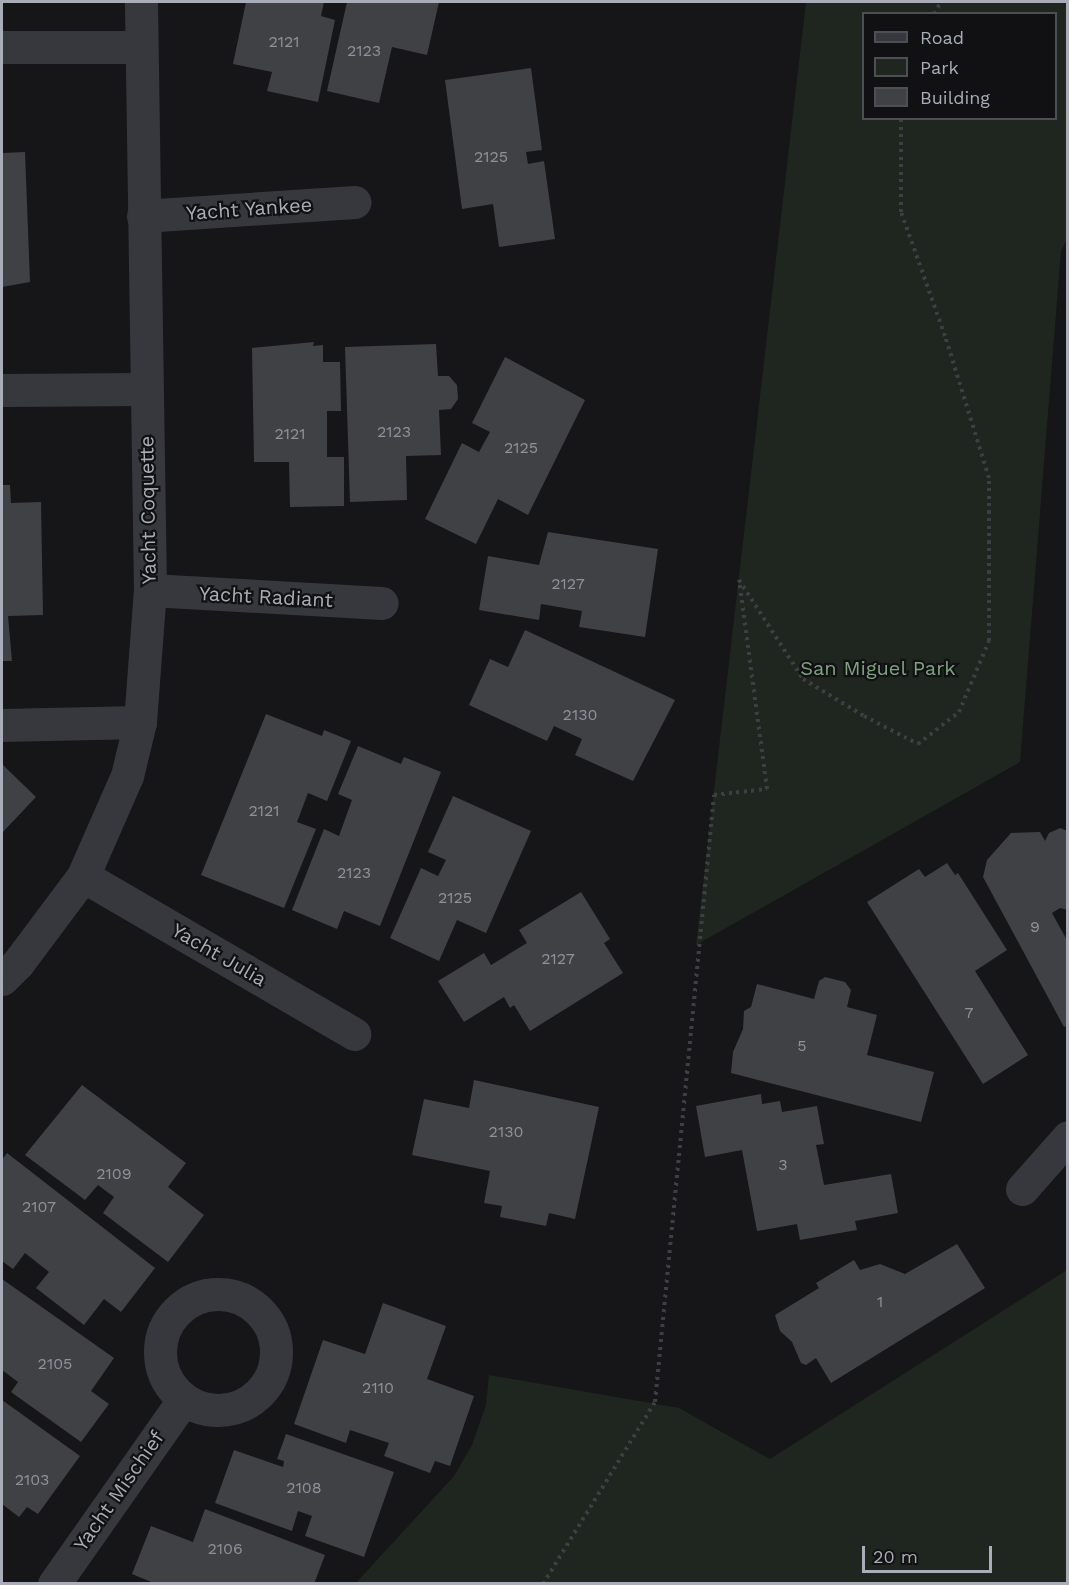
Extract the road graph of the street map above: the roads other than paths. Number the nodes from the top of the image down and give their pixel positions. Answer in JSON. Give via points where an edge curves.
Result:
{"nodes":[{"id":1,"x":141,"y":2,"type":"edge"},
{"id":2,"x":2,"y":46,"type":"edge"},
{"id":3,"x":140,"y":47,"type":"junction"},
{"id":4,"x":355,"y":202,"type":"dead end"},
{"id":5,"x":143,"y":216,"type":"junction"},
{"id":6,"x":146,"y":388,"type":"junction"},
{"id":7,"x":2,"y":390,"type":"edge"},
{"id":8,"x":150,"y":590,"type":"junction"},
{"id":9,"x":382,"y":603,"type":"dead end"},
{"id":10,"x":140,"y":722,"type":"junction"},
{"id":11,"x":2,"y":725,"type":"edge"},
{"id":12,"x":83,"y":876,"type":"junction"},
{"id":13,"x":2,"y":979,"type":"edge"},
{"id":14,"x":354,"y":1034,"type":"dead end"},
{"id":15,"x":1068,"y":1137,"type":"edge"},
{"id":16,"x":1022,"y":1189,"type":"dead end"},
{"id":17,"x":184,"y":1400,"type":"dead end"},
{"id":18,"x":54,"y":1584,"type":"edge"}],
"edges":[{"from":1,"to":3,"type":"street","name":"Yacht Coquette"},
{"from":2,"to":3,"type":"street"},
{"from":3,"to":5,"type":"street","name":"Yacht Coquette"},
{"from":4,"to":5,"type":"street","name":"Yacht Yankee"},
{"from":5,"to":6,"type":"street","name":"Yacht Coquette"},
{"from":6,"to":7,"type":"street"},
{"from":6,"to":8,"type":"street","name":"Yacht Coquette"},
{"from":8,"to":9,"type":"street","name":"Yacht Radiant"},
{"from":8,"to":10,"type":"street","name":"Yacht Coquette"},
{"from":10,"to":11,"type":"street"},
{"from":10,"to":12,"type":"street","name":"Yacht Coquette","via":[[127,776]]},
{"from":12,"to":13,"type":"street","name":"Yacht Coquette"},
{"from":12,"to":14,"type":"street","name":"Yacht Julia"},
{"from":15,"to":16,"type":"street"},
{"from":17,"to":18,"type":"street","name":"Yacht Mischief"}]}
